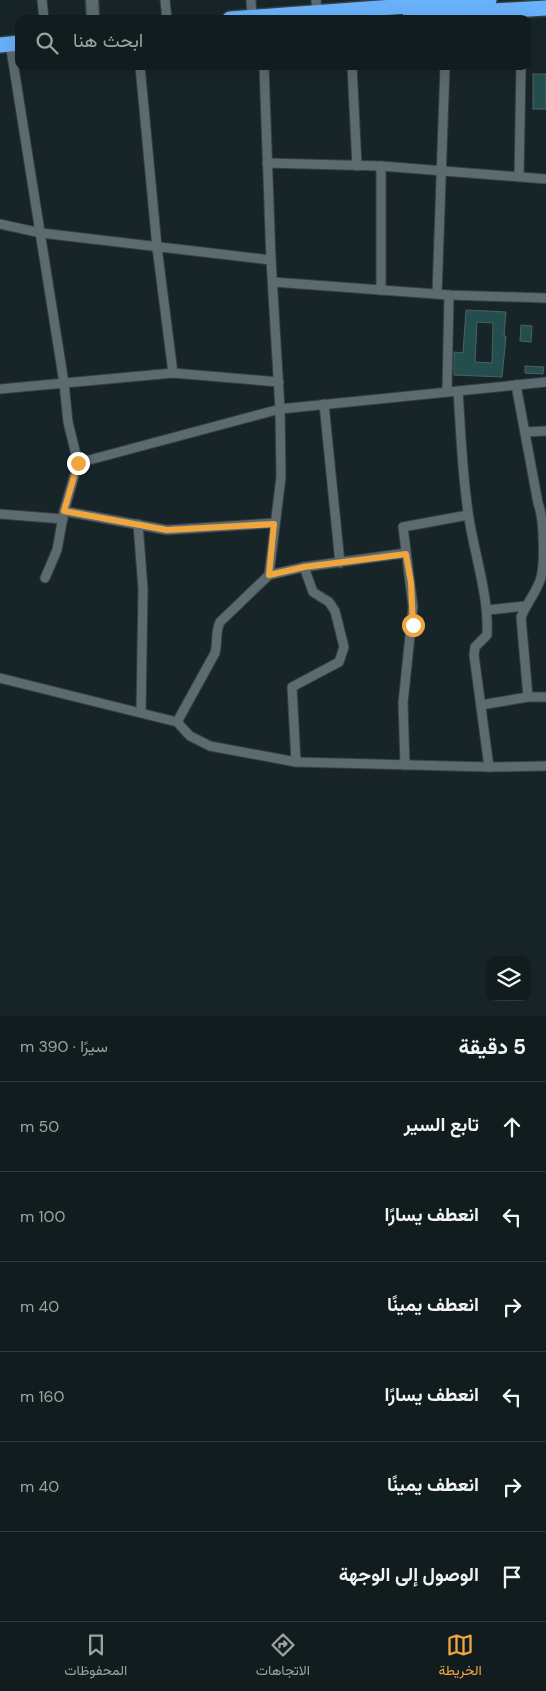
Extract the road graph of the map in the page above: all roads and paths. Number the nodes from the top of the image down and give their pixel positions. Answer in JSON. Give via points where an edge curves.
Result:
{"nodes":[{"id":1,"x":42,"y":0,"type":"edge"},
{"id":2,"x":92,"y":0,"type":"edge"},
{"id":3,"x":165,"y":0,"type":"edge"},
{"id":4,"x":251,"y":0,"type":"edge"},
{"id":5,"x":489,"y":0,"type":"edge"},
{"id":6,"x":381,"y":4,"type":"edge"},
{"id":7,"x":317,"y":6,"type":"edge"},
{"id":8,"x":546,"y":8,"type":"edge"},
{"id":9,"x":446,"y":9,"type":"edge"},
{"id":10,"x":420,"y":10,"type":"junction"},
{"id":11,"x":523,"y":14,"type":"edge"},
{"id":12,"x":44,"y":15,"type":"edge"},
{"id":13,"x":93,"y":15,"type":"edge"},
{"id":14,"x":167,"y":15,"type":"edge"},
{"id":15,"x":252,"y":15,"type":"edge"},
{"id":16,"x":264,"y":15,"type":"edge"},
{"id":17,"x":391,"y":15,"type":"edge"},
{"id":18,"x":10,"y":40,"type":"edge"},
{"id":19,"x":140,"y":70,"type":"edge"},
{"id":20,"x":264,"y":70,"type":"edge"},
{"id":21,"x":352,"y":70,"type":"edge"},
{"id":22,"x":445,"y":70,"type":"edge"},
{"id":23,"x":521,"y":70,"type":"edge"},
{"id":24,"x":267,"y":163,"type":"junction"},
{"id":25,"x":357,"y":166,"type":"junction"},
{"id":26,"x":381,"y":166,"type":"junction"},
{"id":27,"x":442,"y":172,"type":"junction"},
{"id":28,"x":519,"y":178,"type":"junction"},
{"id":29,"x":546,"y":179,"type":"edge"},
{"id":30,"x":0,"y":224,"type":"edge"},
{"id":31,"x":41,"y":233,"type":"junction"},
{"id":32,"x":157,"y":247,"type":"junction"},
{"id":33,"x":271,"y":260,"type":"junction"},
{"id":34,"x":273,"y":282,"type":"junction"},
{"id":35,"x":381,"y":290,"type":"junction"},
{"id":36,"x":437,"y":294,"type":"junction"},
{"id":37,"x":449,"y":295,"type":"junction"},
{"id":38,"x":546,"y":298,"type":"edge"},
{"id":39,"x":174,"y":372,"type":"junction"},
{"id":40,"x":279,"y":382,"type":"junction"},
{"id":41,"x":546,"y":382,"type":"edge"},
{"id":42,"x":64,"y":383,"type":"junction"},
{"id":43,"x":516,"y":385,"type":"junction"},
{"id":44,"x":0,"y":389,"type":"edge"},
{"id":45,"x":458,"y":391,"type":"junction"},
{"id":46,"x":447,"y":392,"type":"junction"},
{"id":47,"x":324,"y":404,"type":"junction"},
{"id":48,"x":280,"y":409,"type":"junction"},
{"id":49,"x":546,"y":431,"type":"edge"},
{"id":50,"x":525,"y":432,"type":"junction"},
{"id":51,"x":78,"y":463,"type":"junction"},
{"id":52,"x":542,"y":503,"type":"edge"},
{"id":53,"x":0,"y":514,"type":"edge"},
{"id":54,"x":64,"y":515,"type":"junction"},
{"id":55,"x":468,"y":515,"type":"junction"},
{"id":56,"x":138,"y":524,"type":"junction"},
{"id":57,"x":274,"y":524,"type":"junction"},
{"id":58,"x":406,"y":554,"type":"junction"},
{"id":59,"x":340,"y":563,"type":"junction"},
{"id":60,"x":304,"y":567,"type":"junction"},
{"id":61,"x":269,"y":575,"type":"junction"},
{"id":62,"x":46,"y":578,"type":"dead end"},
{"id":63,"x":525,"y":606,"type":"junction"},
{"id":64,"x":488,"y":610,"type":"junction"},
{"id":65,"x":0,"y":678,"type":"edge"},
{"id":66,"x":528,"y":697,"type":"junction"},
{"id":67,"x":546,"y":697,"type":"edge"},
{"id":68,"x":481,"y":705,"type":"junction"},
{"id":69,"x":141,"y":712,"type":"junction"},
{"id":70,"x":177,"y":722,"type":"junction"},
{"id":71,"x":296,"y":762,"type":"junction"},
{"id":72,"x":405,"y":765,"type":"junction"},
{"id":73,"x":546,"y":766,"type":"edge"},
{"id":74,"x":488,"y":767,"type":"junction"}],
"edges":[{"from":1,"to":12,"type":"street"},
{"from":2,"to":13,"type":"street"},
{"from":3,"to":14,"type":"street"},
{"from":4,"to":15,"type":"street"},
{"from":5,"to":9,"type":"highway"},
{"from":6,"to":7,"type":"highway"},
{"from":6,"to":10,"type":"highway"},
{"from":7,"to":16,"type":"highway"},
{"from":8,"to":11,"type":"highway"},
{"from":9,"to":10,"type":"highway"},
{"from":9,"to":11,"type":"highway"},
{"from":10,"to":17,"type":"highway"},
{"from":18,"to":31,"type":"street"},
{"from":19,"to":32,"type":"street"},
{"from":20,"to":24,"type":"street"},
{"from":21,"to":25,"type":"street"},
{"from":22,"to":27,"type":"street"},
{"from":23,"to":28,"type":"street"},
{"from":24,"to":25,"type":"street"},
{"from":24,"to":33,"type":"street"},
{"from":25,"to":26,"type":"street"},
{"from":26,"to":27,"type":"street"},
{"from":26,"to":35,"type":"street"},
{"from":27,"to":28,"type":"street"},
{"from":27,"to":36,"type":"street"},
{"from":28,"to":29,"type":"street"},
{"from":30,"to":31,"type":"street"},
{"from":31,"to":32,"type":"street"},
{"from":31,"to":42,"type":"street"},
{"from":32,"to":33,"type":"street"},
{"from":32,"to":39,"type":"street"},
{"from":33,"to":34,"type":"street"},
{"from":34,"to":35,"type":"street"},
{"from":34,"to":40,"type":"street"},
{"from":35,"to":36,"type":"street"},
{"from":36,"to":37,"type":"street"},
{"from":37,"to":38,"type":"street"},
{"from":37,"to":46,"type":"street"},
{"from":39,"to":40,"type":"street"},
{"from":39,"to":42,"type":"street"},
{"from":40,"to":48,"type":"street"},
{"from":41,"to":43,"type":"street"},
{"from":42,"to":44,"type":"street"},
{"from":42,"to":51,"type":"street","via":[[68,422]]},
{"from":43,"to":45,"type":"street"},
{"from":43,"to":50,"type":"street"},
{"from":45,"to":46,"type":"street"},
{"from":45,"to":55,"type":"street"},
{"from":46,"to":47,"type":"street"},
{"from":47,"to":48,"type":"street"},
{"from":47,"to":59,"type":"street"},
{"from":48,"to":51,"type":"street"},
{"from":48,"to":57,"type":"street","via":[[281,477]]},
{"from":49,"to":50,"type":"street"},
{"from":50,"to":52,"type":"street"},
{"from":51,"to":54,"type":"street"},
{"from":52,"to":63,"type":"street","via":[[541,581]]},
{"from":53,"to":54,"type":"street"},
{"from":54,"to":56,"type":"street"},
{"from":54,"to":62,"type":"street","via":[[57,550]]},
{"from":55,"to":58,"type":"street","via":[[403,527]]},
{"from":55,"to":64,"type":"street"},
{"from":56,"to":57,"type":"street","via":[[180,531]]},
{"from":56,"to":69,"type":"street","via":[[143,589]]},
{"from":57,"to":61,"type":"street"},
{"from":58,"to":59,"type":"street"},
{"from":58,"to":72,"type":"street","via":[[413,607],[403,703]]},
{"from":59,"to":60,"type":"street"},
{"from":60,"to":61,"type":"street"},
{"from":60,"to":71,"type":"street","via":[[313,592],[329,602],[335,611],[344,647],[339,662],[292,687]]},
{"from":61,"to":70,"type":"street","via":[[220,622],[215,653]]},
{"from":63,"to":64,"type":"street"},
{"from":63,"to":66,"type":"street","via":[[522,617]]},
{"from":64,"to":68,"type":"street","via":[[487,635],[475,647],[474,655]]},
{"from":65,"to":69,"type":"street"},
{"from":66,"to":67,"type":"street"},
{"from":66,"to":68,"type":"street"},
{"from":68,"to":74,"type":"street"},
{"from":69,"to":70,"type":"street"},
{"from":70,"to":71,"type":"street","via":[[190,736],[210,746]]},
{"from":71,"to":72,"type":"street"},
{"from":72,"to":74,"type":"street"},
{"from":73,"to":74,"type":"street"}]}
